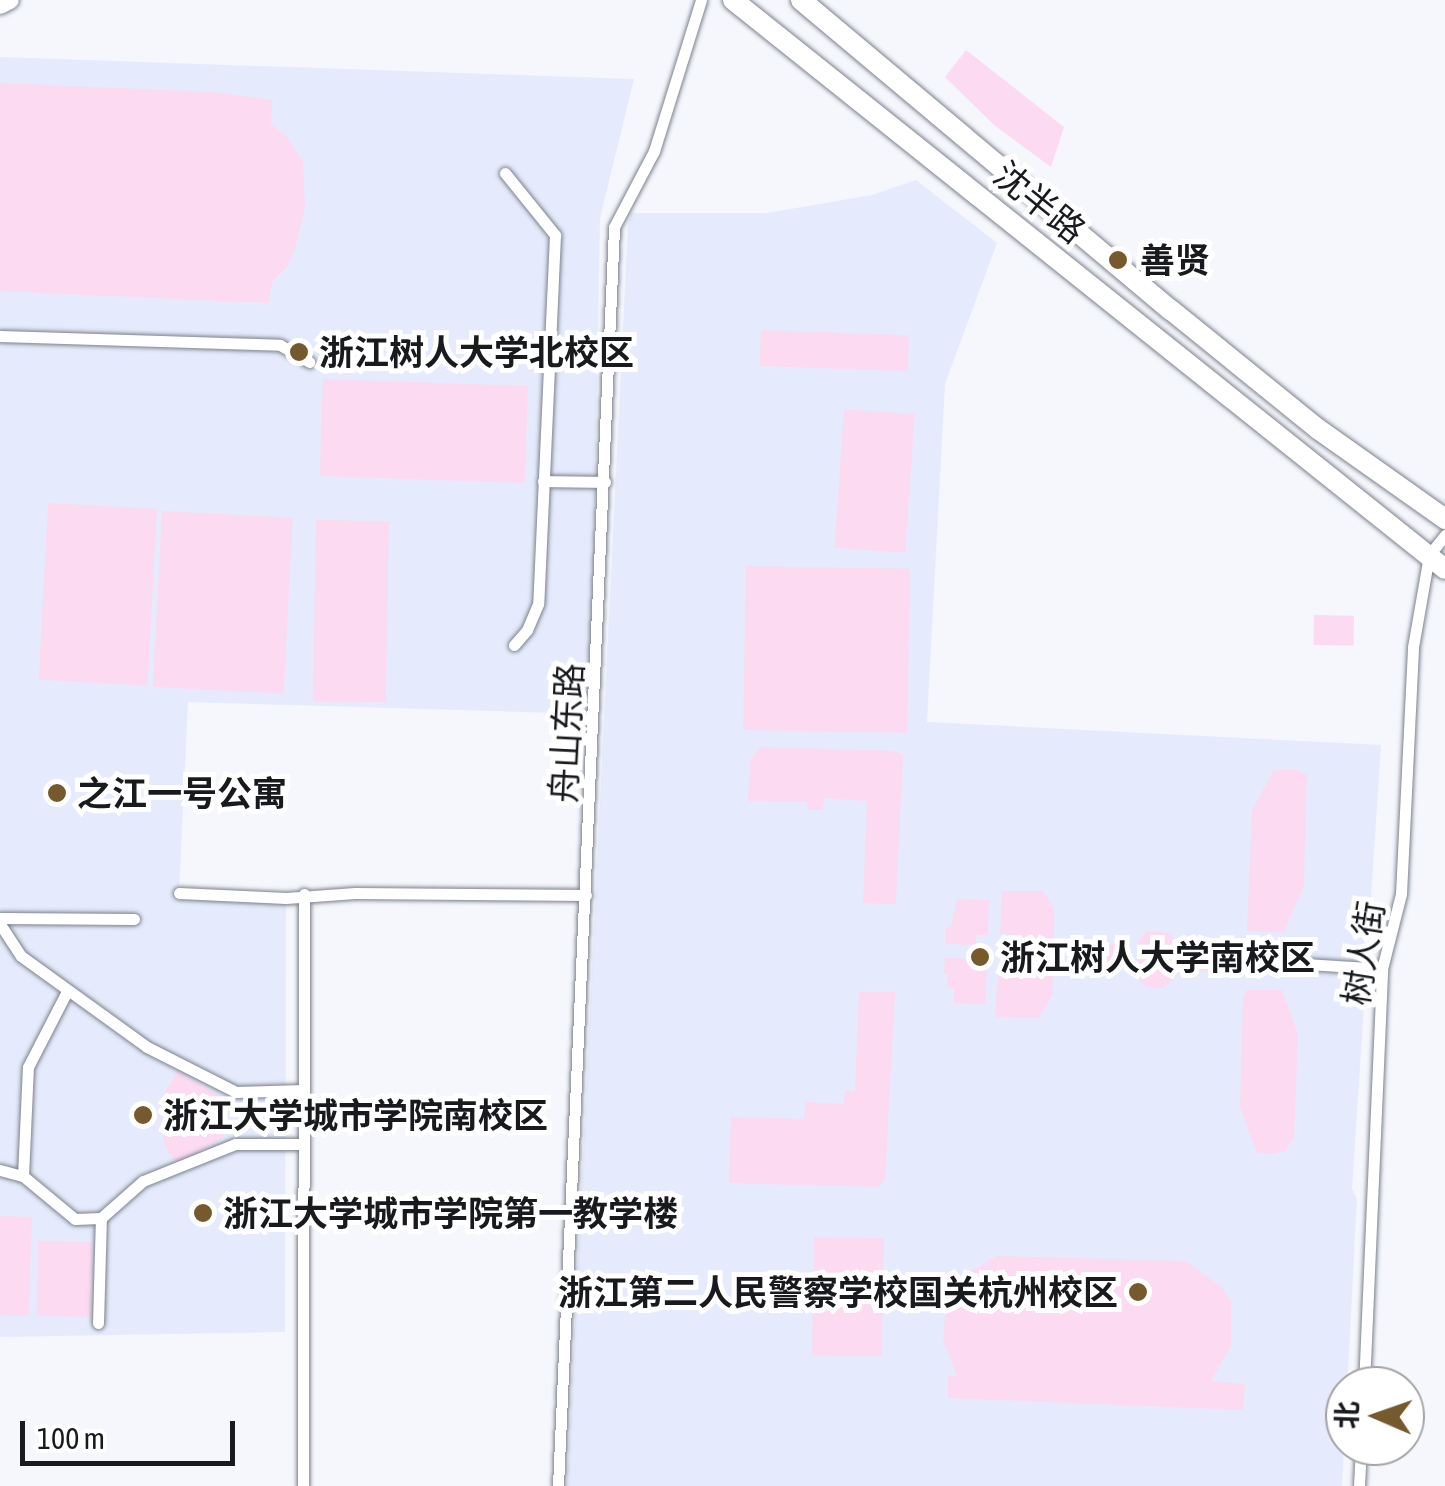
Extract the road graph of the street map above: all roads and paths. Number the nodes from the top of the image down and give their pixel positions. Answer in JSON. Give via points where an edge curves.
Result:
{"nodes":[{"id":1,"x":10,"y":0,"type":"edge"},
{"id":2,"x":701,"y":0,"type":"edge"},
{"id":3,"x":733,"y":0,"type":"edge"},
{"id":4,"x":801,"y":0,"type":"edge"},
{"id":5,"x":0,"y":6,"type":"edge"},
{"id":6,"x":505,"y":173,"type":"dead end"},
{"id":7,"x":0,"y":336,"type":"edge"},
{"id":8,"x":310,"y":362,"type":"dead end"},
{"id":9,"x":542,"y":482,"type":"junction"},
{"id":10,"x":605,"y":482,"type":"junction"},
{"id":11,"x":1445,"y":519,"type":"edge"},
{"id":12,"x":1445,"y":536,"type":"edge"},
{"id":13,"x":1437,"y":562,"type":"edge"},
{"id":14,"x":514,"y":645,"type":"dead end"},
{"id":15,"x":179,"y":894,"type":"dead end"},
{"id":16,"x":304,"y":894,"type":"junction"},
{"id":17,"x":586,"y":895,"type":"junction"},
{"id":18,"x":134,"y":919,"type":"dead end"},
{"id":19,"x":0,"y":921,"type":"edge"},
{"id":20,"x":1307,"y":964,"type":"dead end"},
{"id":21,"x":1382,"y":968,"type":"junction"},
{"id":22,"x":67,"y":991,"type":"junction"},
{"id":23,"x":304,"y":1090,"type":"junction"},
{"id":24,"x":304,"y":1144,"type":"junction"},
{"id":25,"x":0,"y":1170,"type":"edge"},
{"id":26,"x":23,"y":1176,"type":"junction"},
{"id":27,"x":101,"y":1218,"type":"junction"},
{"id":28,"x":98,"y":1323,"type":"dead end"},
{"id":29,"x":1365,"y":1366,"type":"edge"},
{"id":30,"x":304,"y":1486,"type":"edge"},
{"id":31,"x":558,"y":1486,"type":"edge"}],
"edges":[{"from":1,"to":5,"type":"main road"},
{"from":2,"to":10,"type":"street","name":"舟山东路","via":[[654,151],[614,226]]},
{"from":3,"to":13,"type":"main road","name":"沈半路"},
{"from":4,"to":11,"type":"main road","name":"沈半路","via":[[1200,334]]},
{"from":6,"to":9,"type":"street","via":[[556,235]]},
{"from":7,"to":8,"type":"street","via":[[280,344]]},
{"from":9,"to":10,"type":"street"},
{"from":9,"to":14,"type":"street","via":[[538,604]]},
{"from":10,"to":17,"type":"street","name":"舟山东路"},
{"from":12,"to":13,"type":"street"},
{"from":13,"to":21,"type":"street","name":"树人街","via":[[1413,647],[1401,894]]},
{"from":15,"to":16,"type":"street"},
{"from":16,"to":17,"type":"street"},
{"from":16,"to":23,"type":"street"},
{"from":17,"to":31,"type":"street","name":"舟山东路"},
{"from":18,"to":19,"type":"street"},
{"from":19,"to":22,"type":"street","via":[[21,956]]},
{"from":20,"to":21,"type":"street"},
{"from":21,"to":29,"type":"street","name":"树人街"},
{"from":22,"to":23,"type":"street","via":[[147,1047],[236,1092]]},
{"from":22,"to":26,"type":"street","via":[[28,1067]]},
{"from":23,"to":24,"type":"street"},
{"from":24,"to":27,"type":"street","via":[[235,1144],[143,1181]]},
{"from":24,"to":30,"type":"street"},
{"from":25,"to":26,"type":"street"},
{"from":26,"to":27,"type":"street","via":[[75,1219]]},
{"from":27,"to":28,"type":"street"}]}
